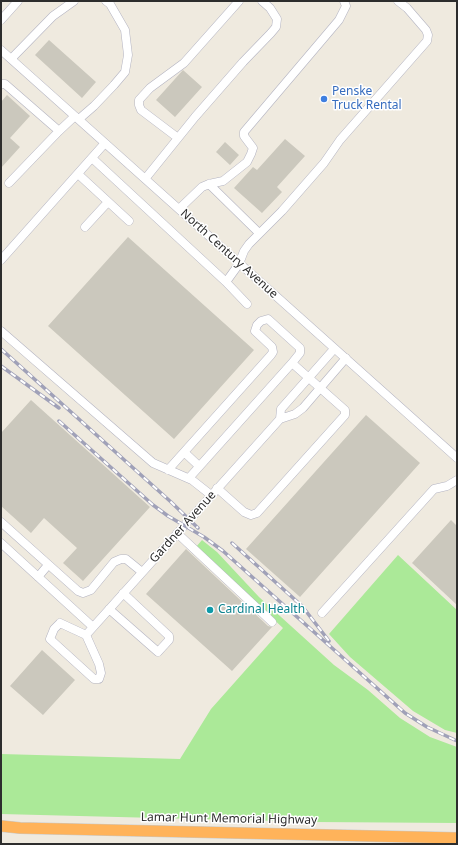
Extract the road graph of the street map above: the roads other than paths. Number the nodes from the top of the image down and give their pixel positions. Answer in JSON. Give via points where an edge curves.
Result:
{"nodes":[{"id":1,"x":18,"y":1,"type":"edge"},
{"id":2,"x":74,"y":1,"type":"edge"},
{"id":3,"x":106,"y":1,"type":"edge"},
{"id":4,"x":239,"y":1,"type":"edge"},
{"id":5,"x":262,"y":1,"type":"edge"},
{"id":6,"x":344,"y":1,"type":"edge"},
{"id":7,"x":398,"y":1,"type":"edge"},
{"id":8,"x":1,"y":20,"type":"edge"},
{"id":9,"x":1,"y":50,"type":"edge"},
{"id":10,"x":11,"y":59,"type":"junction"},
{"id":11,"x":1,"y":84,"type":"edge"},
{"id":12,"x":77,"y":118,"type":"junction"},
{"id":13,"x":59,"y":131,"type":"junction"},
{"id":14,"x":178,"y":138,"type":"junction"},
{"id":15,"x":105,"y":143,"type":"junction"},
{"id":16,"x":92,"y":158,"type":"junction"},
{"id":17,"x":78,"y":174,"type":"junction"},
{"id":18,"x":145,"y":179,"type":"junction"},
{"id":19,"x":9,"y":183,"type":"dead end"},
{"id":20,"x":209,"y":184,"type":"junction"},
{"id":21,"x":108,"y":202,"type":"junction"},
{"id":22,"x":179,"y":209,"type":"junction"},
{"id":23,"x":129,"y":220,"type":"dead end"},
{"id":24,"x":85,"y":227,"type":"dead end"},
{"id":25,"x":259,"y":233,"type":"junction"},
{"id":26,"x":1,"y":260,"type":"edge"},
{"id":27,"x":240,"y":264,"type":"junction"},
{"id":28,"x":226,"y":282,"type":"junction"},
{"id":29,"x":247,"y":304,"type":"dead end"},
{"id":30,"x":1,"y":331,"type":"edge"},
{"id":31,"x":334,"y":349,"type":"junction"},
{"id":32,"x":346,"y":358,"type":"junction"},
{"id":33,"x":292,"y":363,"type":"junction"},
{"id":34,"x":308,"y":378,"type":"junction"},
{"id":35,"x":320,"y":388,"type":"junction"},
{"id":36,"x":280,"y":419,"type":"junction"},
{"id":37,"x":184,"y":452,"type":"junction"},
{"id":38,"x":457,"y":458,"type":"edge"},
{"id":39,"x":199,"y":466,"type":"junction"},
{"id":40,"x":168,"y":470,"type":"junction"},
{"id":41,"x":189,"y":478,"type":"junction"},
{"id":42,"x":457,"y":480,"type":"edge"},
{"id":43,"x":217,"y":488,"type":"junction"},
{"id":44,"x":211,"y":495,"type":"junction"},
{"id":45,"x":1,"y":522,"type":"edge"},
{"id":46,"x":177,"y":533,"type":"junction"},
{"id":47,"x":1,"y":543,"type":"edge"},
{"id":48,"x":48,"y":564,"type":"junction"},
{"id":49,"x":142,"y":572,"type":"junction"},
{"id":50,"x":38,"y":577,"type":"junction"},
{"id":51,"x":123,"y":593,"type":"junction"},
{"id":52,"x":109,"y":609,"type":"junction"},
{"id":53,"x":322,"y":613,"type":"dead end"},
{"id":54,"x":272,"y":622,"type":"dead end"},
{"id":55,"x":93,"y":627,"type":"junction"},
{"id":56,"x":86,"y":635,"type":"junction"},
{"id":57,"x":1,"y":826,"type":"edge"},
{"id":58,"x":457,"y":838,"type":"edge"}],
"edges":[{"from":1,"to":8,"type":"street"},
{"from":2,"to":10,"type":"street","via":[[53,16]]},
{"from":3,"to":12,"type":"street","via":[[125,30],[128,55],[125,72],[94,106]]},
{"from":4,"to":14,"type":"street","via":[[184,63],[150,88],[139,100],[141,110]]},
{"from":5,"to":14,"type":"street","via":[[277,18],[276,27],[199,111]]},
{"from":6,"to":20,"type":"street","via":[[346,6],[339,20],[244,132],[253,148],[247,162],[223,181]]},
{"from":7,"to":25,"type":"street","via":[[426,30],[427,41],[340,140],[282,212]]},
{"from":9,"to":10,"type":"street","name":"North Century Avenue"},
{"from":10,"to":12,"type":"street","name":"North Century Avenue"},
{"from":11,"to":13,"type":"street","via":[[5,84]]},
{"from":12,"to":13,"type":"street"},
{"from":12,"to":15,"type":"street","name":"North Century Avenue"},
{"from":13,"to":19,"type":"street"},
{"from":14,"to":18,"type":"street"},
{"from":15,"to":16,"type":"street"},
{"from":15,"to":18,"type":"street","name":"North Century Avenue"},
{"from":16,"to":17,"type":"street"},
{"from":16,"to":28,"type":"street"},
{"from":17,"to":21,"type":"street"},
{"from":17,"to":26,"type":"street"},
{"from":18,"to":22,"type":"street","name":"North Century Avenue"},
{"from":20,"to":22,"type":"street","via":[[202,187]]},
{"from":20,"to":25,"type":"street"},
{"from":21,"to":23,"type":"street"},
{"from":21,"to":24,"type":"street"},
{"from":22,"to":27,"type":"street","name":"North Century Avenue"},
{"from":25,"to":27,"type":"street","via":[[244,251]]},
{"from":27,"to":28,"type":"street"},
{"from":27,"to":31,"type":"street","name":"North Century Avenue"},
{"from":28,"to":29,"type":"street"},
{"from":30,"to":40,"type":"street","via":[[153,463]]},
{"from":31,"to":32,"type":"street","name":"North Century Avenue"},
{"from":31,"to":34,"type":"street","name":"Gardner Avenue"},
{"from":32,"to":35,"type":"street","name":"Gardner Avenue"},
{"from":32,"to":38,"type":"street","name":"North Century Avenue"},
{"from":33,"to":34,"type":"street"},
{"from":33,"to":37,"type":"street","via":[[300,353],[300,348],[271,320],[261,321],[255,331],[272,347],[273,352]]},
{"from":33,"to":39,"type":"street"},
{"from":34,"to":35,"type":"street"},
{"from":34,"to":36,"type":"street","name":"Gardner Avenue","via":[[280,409]]},
{"from":35,"to":36,"type":"street","name":"Gardner Avenue","via":[[303,408]]},
{"from":35,"to":43,"type":"street","via":[[345,410],[345,417],[260,510],[254,514],[244,512]]},
{"from":36,"to":43,"type":"street","name":"Gardner Avenue"},
{"from":37,"to":39,"type":"street"},
{"from":37,"to":40,"type":"street"},
{"from":39,"to":41,"type":"street"},
{"from":40,"to":41,"type":"street"},
{"from":41,"to":44,"type":"street"},
{"from":42,"to":53,"type":"street","via":[[434,489]]},
{"from":43,"to":44,"type":"street","name":"Gardner Avenue"},
{"from":44,"to":46,"type":"street","name":"Gardner Avenue"},
{"from":45,"to":48,"type":"street"},
{"from":46,"to":49,"type":"street","name":"Gardner Avenue"},
{"from":46,"to":54,"type":"street"},
{"from":47,"to":50,"type":"street"},
{"from":48,"to":49,"type":"street","via":[[83,593],[91,590],[114,562],[121,559],[126,559]]},
{"from":48,"to":50,"type":"street"},
{"from":49,"to":51,"type":"street","name":"Gardner Avenue"},
{"from":50,"to":55,"type":"street"},
{"from":51,"to":52,"type":"street","name":"Gardner Avenue"},
{"from":51,"to":52,"type":"street","via":[[169,636],[169,640],[158,652]]},
{"from":52,"to":55,"type":"street","name":"Gardner Avenue"},
{"from":55,"to":56,"type":"street","name":"Gardner Avenue"},
{"from":56,"to":56,"type":"street","via":[[101,673],[97,680],[50,638],[60,623]]},
{"from":57,"to":58,"type":"highway","name":"Lamar Hunt Memorial Highway"}]}
